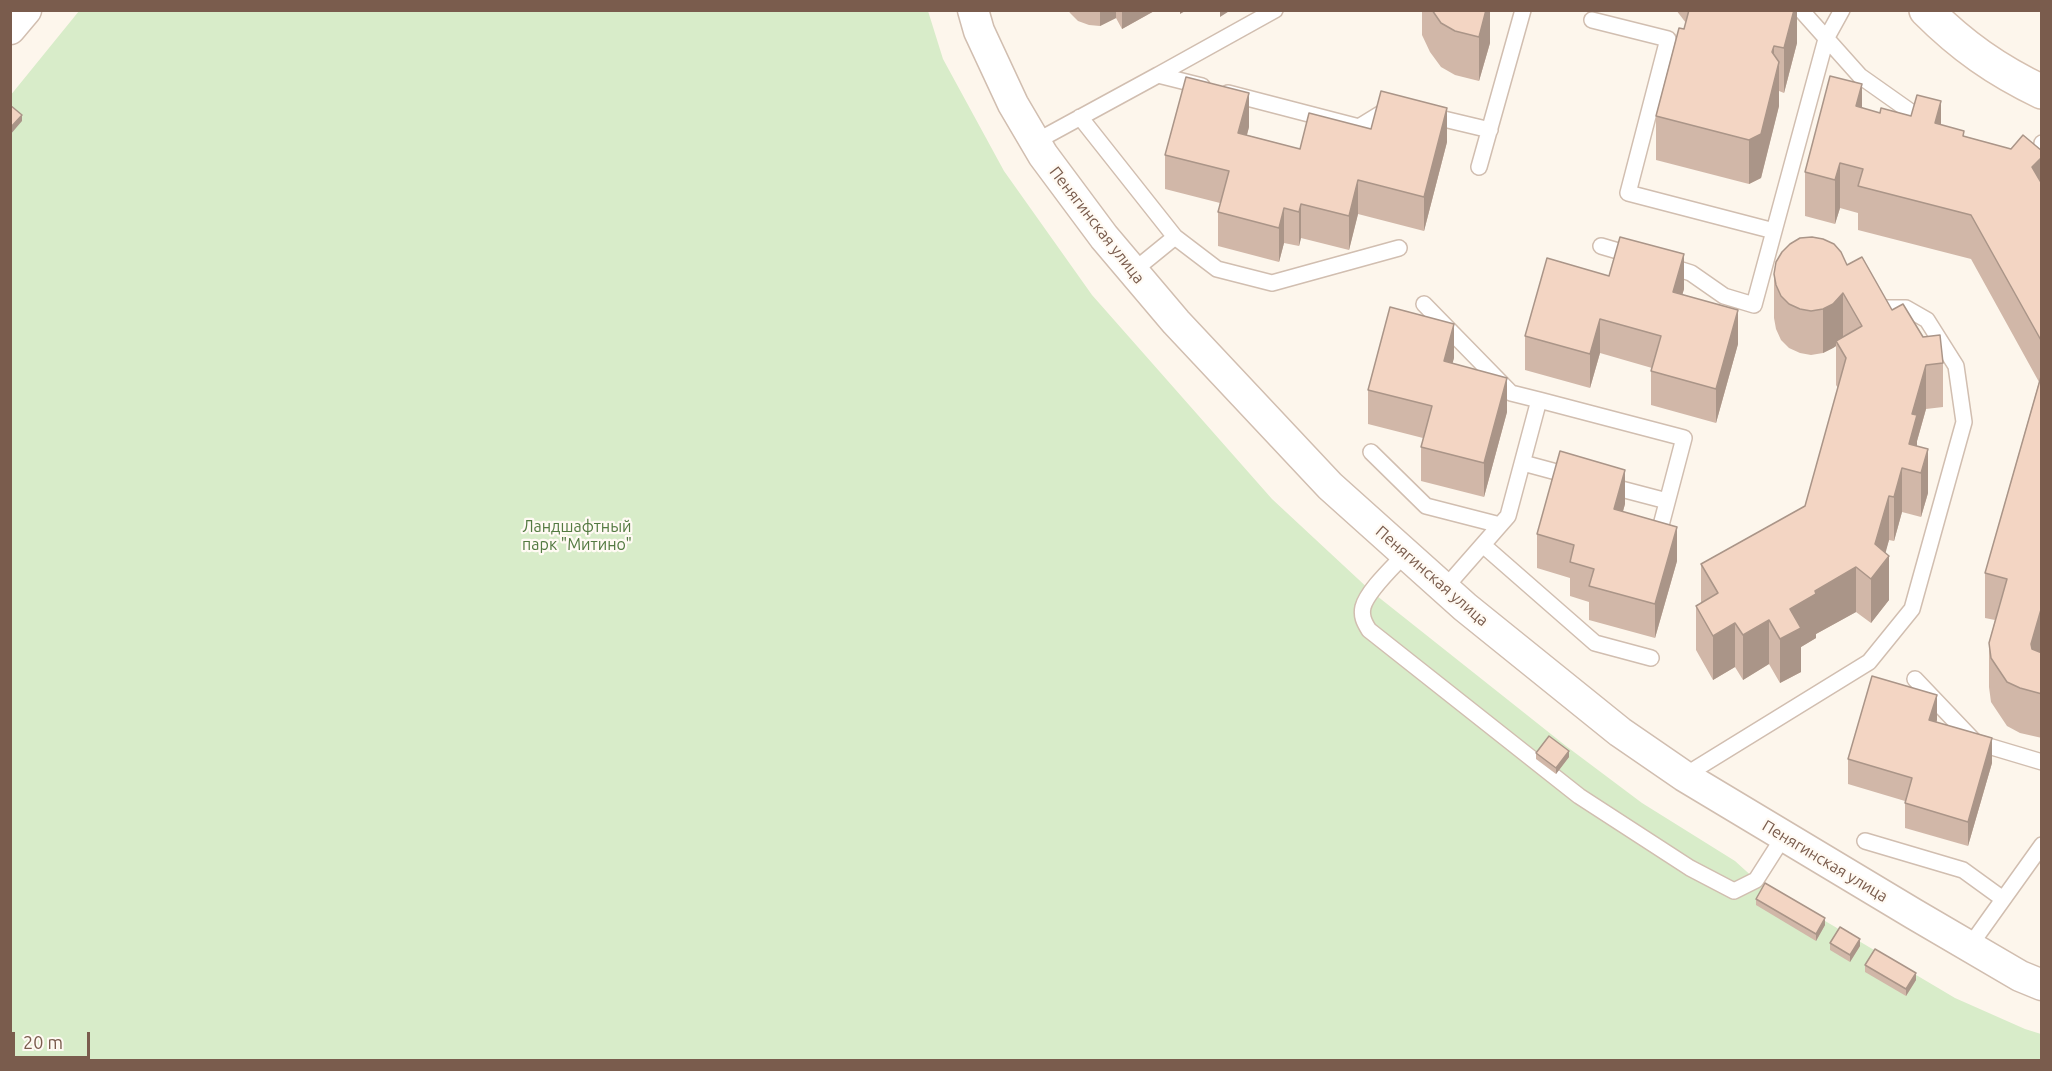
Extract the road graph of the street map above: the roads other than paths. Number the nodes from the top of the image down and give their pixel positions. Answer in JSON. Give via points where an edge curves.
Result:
{"nodes":[{"id":1,"x":26,"y":10,"type":"edge"},
{"id":2,"x":973,"y":10,"type":"edge"},
{"id":3,"x":1275,"y":10,"type":"edge"},
{"id":4,"x":1523,"y":10,"type":"edge"},
{"id":5,"x":1801,"y":10,"type":"edge"},
{"id":6,"x":1842,"y":10,"type":"edge"},
{"id":7,"x":1926,"y":10,"type":"edge"},
{"id":8,"x":1592,"y":20,"type":"dead end"},
{"id":9,"x":10,"y":29,"type":"edge"},
{"id":10,"x":1826,"y":39,"type":"junction"},
{"id":11,"x":1158,"y":75,"type":"junction"},
{"id":12,"x":2042,"y":92,"type":"edge"},
{"id":13,"x":1080,"y":117,"type":"junction"},
{"id":14,"x":1490,"y":130,"type":"junction"},
{"id":15,"x":1942,"y":133,"type":"edge"},
{"id":16,"x":1035,"y":142,"type":"junction"},
{"id":17,"x":2042,"y":143,"type":"edge"},
{"id":18,"x":2042,"y":148,"type":"edge"},
{"id":19,"x":1479,"y":167,"type":"dead end"},
{"id":20,"x":1774,"y":231,"type":"junction"},
{"id":21,"x":1175,"y":237,"type":"junction"},
{"id":22,"x":1601,"y":246,"type":"dead end"},
{"id":23,"x":1399,"y":248,"type":"dead end"},
{"id":24,"x":1132,"y":272,"type":"junction"},
{"id":25,"x":1424,"y":304,"type":"dead end"},
{"id":26,"x":1871,"y":316,"type":"edge"},
{"id":27,"x":1539,"y":400,"type":"junction"},
{"id":28,"x":1371,"y":452,"type":"dead end"},
{"id":29,"x":1523,"y":463,"type":"junction"},
{"id":30,"x":1667,"y":501,"type":"junction"},
{"id":31,"x":1500,"y":525,"type":"junction"},
{"id":32,"x":1660,"y":529,"type":"edge"},
{"id":33,"x":1483,"y":545,"type":"junction"},
{"id":34,"x":1405,"y":554,"type":"junction"},
{"id":35,"x":1444,"y":589,"type":"junction"},
{"id":36,"x":1651,"y":658,"type":"dead end"},
{"id":37,"x":1915,"y":679,"type":"dead end"},
{"id":38,"x":2042,"y":762,"type":"edge"},
{"id":39,"x":1683,"y":776,"type":"junction"},
{"id":40,"x":1784,"y":836,"type":"junction"},
{"id":41,"x":1865,"y":841,"type":"dead end"},
{"id":42,"x":2042,"y":845,"type":"edge"},
{"id":43,"x":2003,"y":899,"type":"junction"},
{"id":44,"x":1969,"y":947,"type":"junction"},
{"id":45,"x":2042,"y":985,"type":"edge"}],
"edges":[{"from":1,"to":9,"type":"street"},
{"from":2,"to":16,"type":"street","name":"Пенягинская улица","via":[[1013,104]]},
{"from":3,"to":11,"type":"lane"},
{"from":4,"to":14,"type":"lane"},
{"from":5,"to":10,"type":"lane"},
{"from":6,"to":10,"type":"lane"},
{"from":7,"to":12,"type":"main road","via":[[1973,53]]},
{"from":8,"to":20,"type":"lane","via":[[1668,39],[1628,193]]},
{"from":10,"to":15,"type":"lane","via":[[1860,76]]},
{"from":10,"to":20,"type":"lane"},
{"from":11,"to":13,"type":"lane"},
{"from":11,"to":14,"type":"lane","via":[[1359,127],[1394,106]]},
{"from":13,"to":16,"type":"lane"},
{"from":13,"to":21,"type":"lane"},
{"from":14,"to":19,"type":"lane"},
{"from":16,"to":24,"type":"street","name":"Пенягинская улица"},
{"from":17,"to":18,"type":"lane"},
{"from":20,"to":22,"type":"lane","via":[[1754,305],[1724,296],[1691,273]]},
{"from":21,"to":23,"type":"lane","via":[[1217,269],[1272,283]]},
{"from":21,"to":24,"type":"lane"},
{"from":24,"to":34,"type":"street","name":"Пенягинская улица","via":[[1314,470]]},
{"from":25,"to":27,"type":"lane","via":[[1511,393]]},
{"from":26,"to":39,"type":"lane","via":[[1885,308],[1906,308],[1927,320],[1956,366],[1964,422],[1912,609],[1869,662]]},
{"from":27,"to":29,"type":"lane"},
{"from":27,"to":30,"type":"lane","via":[[1684,438]]},
{"from":28,"to":31,"type":"lane","via":[[1426,506]]},
{"from":29,"to":30,"type":"lane"},
{"from":29,"to":31,"type":"lane","via":[[1508,516]]},
{"from":30,"to":32,"type":"lane"},
{"from":31,"to":33,"type":"lane"},
{"from":33,"to":35,"type":"lane"},
{"from":33,"to":36,"type":"lane","via":[[1595,643]]},
{"from":34,"to":35,"type":"street","name":"Пенягинская улица"},
{"from":34,"to":40,"type":"lane","via":[[1364,606],[1363,620],[1369,630],[1579,796],[1734,891],[1756,880]]},
{"from":35,"to":39,"type":"street","name":"Пенягинская улица","via":[[1620,732]]},
{"from":37,"to":38,"type":"lane","via":[[1975,742]]},
{"from":39,"to":40,"type":"street","name":"Пенягинская улица"},
{"from":40,"to":44,"type":"street","name":"Пенягинская улица"},
{"from":41,"to":43,"type":"lane","via":[[1963,870]]},
{"from":42,"to":43,"type":"lane"},
{"from":43,"to":44,"type":"lane"},
{"from":44,"to":45,"type":"street","name":"Пенягинская улица"}]}
